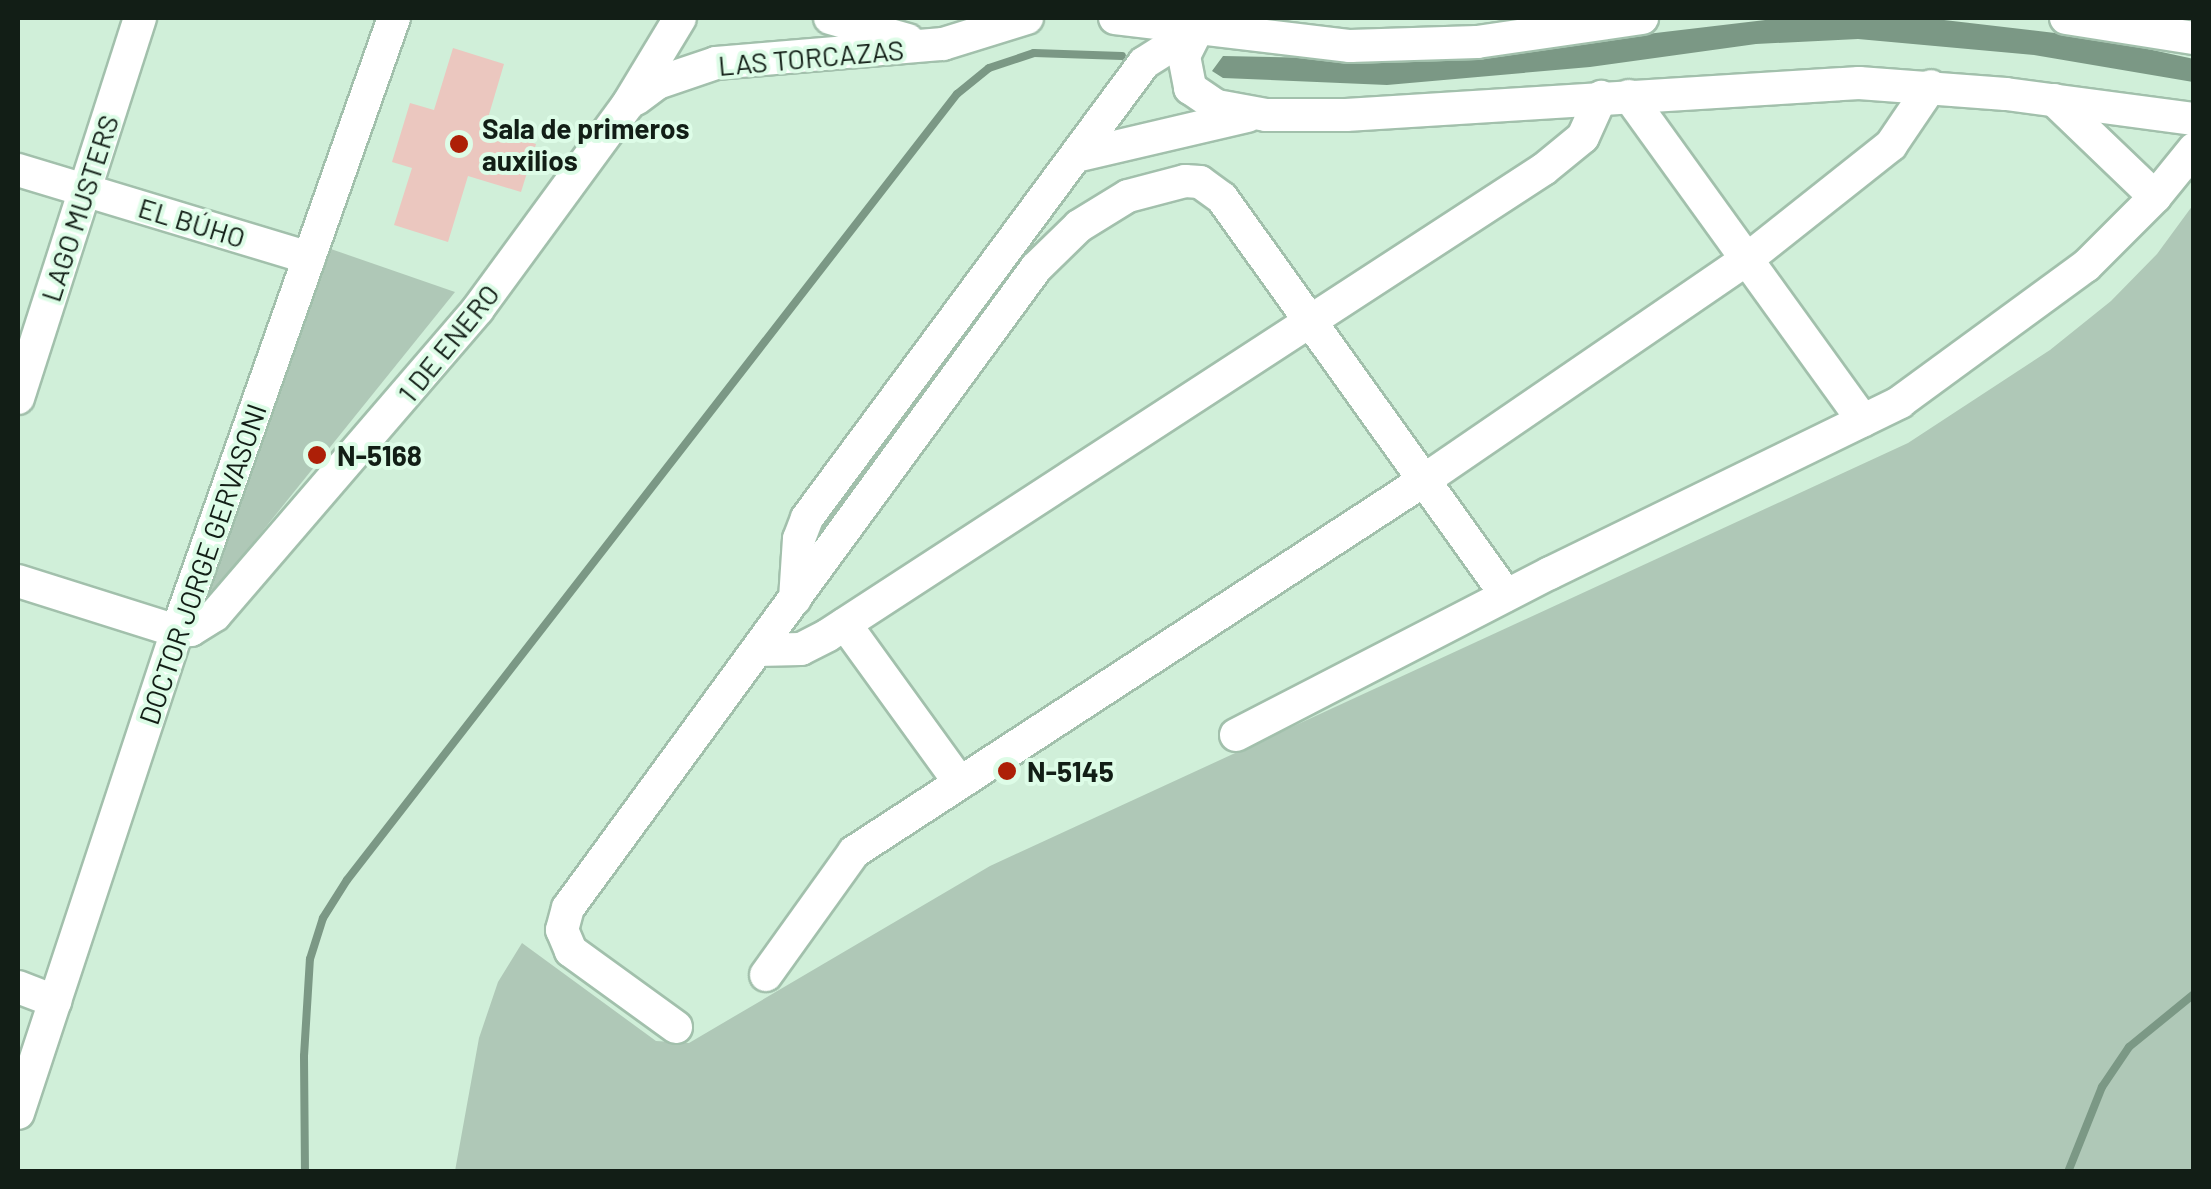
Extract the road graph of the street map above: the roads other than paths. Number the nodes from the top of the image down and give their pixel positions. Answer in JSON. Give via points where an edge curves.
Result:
{"nodes":[{"id":1,"x":140,"y":18,"type":"edge"},
{"id":2,"x":394,"y":18,"type":"edge"},
{"id":3,"x":680,"y":18,"type":"edge"},
{"id":4,"x":830,"y":18,"type":"edge"},
{"id":5,"x":1027,"y":18,"type":"edge"},
{"id":6,"x":1114,"y":18,"type":"edge"},
{"id":7,"x":1642,"y":18,"type":"edge"},
{"id":8,"x":2066,"y":18,"type":"edge"},
{"id":9,"x":1199,"y":24,"type":"edge"},
{"id":10,"x":1543,"y":26,"type":"edge"},
{"id":11,"x":2194,"y":38,"type":"edge"},
{"id":12,"x":942,"y":44,"type":"junction"},
{"id":13,"x":1931,"y":86,"type":"junction"},
{"id":14,"x":1615,"y":96,"type":"junction"},
{"id":15,"x":2054,"y":100,"type":"junction"},
{"id":16,"x":628,"y":104,"type":"junction"},
{"id":17,"x":1254,"y":114,"type":"junction"},
{"id":18,"x":2194,"y":119,"type":"edge"},
{"id":19,"x":2194,"y":149,"type":"edge"},
{"id":20,"x":1076,"y":156,"type":"junction"},
{"id":21,"x":18,"y":170,"type":"edge"},
{"id":22,"x":85,"y":190,"type":"junction"},
{"id":23,"x":2155,"y":197,"type":"junction"},
{"id":24,"x":309,"y":258,"type":"junction"},
{"id":25,"x":1746,"y":260,"type":"junction"},
{"id":26,"x":1310,"y":322,"type":"junction"},
{"id":27,"x":18,"y":398,"type":"edge"},
{"id":28,"x":1863,"y":421,"type":"junction"},
{"id":29,"x":1423,"y":481,"type":"junction"},
{"id":30,"x":18,"y":582,"type":"edge"},
{"id":31,"x":1506,"y":595,"type":"junction"},
{"id":32,"x":795,"y":598,"type":"junction"},
{"id":33,"x":837,"y":630,"type":"junction"},
{"id":34,"x":177,"y":631,"type":"junction"},
{"id":35,"x":757,"y":650,"type":"junction"},
{"id":36,"x":1236,"y":735,"type":"dead end"},
{"id":37,"x":960,"y":783,"type":"junction"},
{"id":38,"x":766,"y":975,"type":"dead end"},
{"id":39,"x":18,"y":987,"type":"edge"},
{"id":40,"x":55,"y":1001,"type":"junction"},
{"id":41,"x":676,"y":1027,"type":"dead end"},
{"id":42,"x":18,"y":1113,"type":"edge"}],
"edges":[{"from":1,"to":22,"type":"street","name":"LAGO MUSTERS"},
{"from":2,"to":24,"type":"street","name":"DOCTOR JORGE GERVASONI"},
{"from":3,"to":16,"type":"street","name":"1 DE ENERO"},
{"from":4,"to":12,"type":"street","name":"LAS TORCAZAS"},
{"from":5,"to":12,"type":"street","name":"LAS TORCAZAS"},
{"from":6,"to":9,"type":"street"},
{"from":7,"to":10,"type":"street"},
{"from":8,"to":11,"type":"street"},
{"from":9,"to":10,"type":"street","via":[[1350,46],[1477,42]]},
{"from":9,"to":17,"type":"street","via":[[1184,56],[1190,88],[1217,106]]},
{"from":9,"to":20,"type":"street","via":[[1144,64]]},
{"from":12,"to":16,"type":"street","name":"LAS TORCAZAS","via":[[716,64],[657,83]]},
{"from":13,"to":14,"type":"street","via":[[1804,85]]},
{"from":13,"to":15,"type":"street"},
{"from":13,"to":25,"type":"street","via":[[1891,145]]},
{"from":14,"to":17,"type":"street","via":[[1318,117]]},
{"from":14,"to":25,"type":"street"},
{"from":14,"to":26,"type":"street","via":[[1559,159]]},
{"from":15,"to":18,"type":"street"},
{"from":15,"to":23,"type":"street"},
{"from":16,"to":34,"type":"street","name":"1 DE ENERO","via":[[431,366],[215,615]]},
{"from":17,"to":20,"type":"street"},
{"from":19,"to":23,"type":"street"},
{"from":20,"to":32,"type":"street","via":[[807,518],[798,539]]},
{"from":21,"to":22,"type":"street","name":"EL BÚHO"},
{"from":22,"to":24,"type":"street","name":"EL BÚHO"},
{"from":22,"to":27,"type":"street","name":"LAGO MUSTERS"},
{"from":23,"to":28,"type":"street","via":[[2045,300],[1930,383]]},
{"from":24,"to":34,"type":"street","name":"DOCTOR JORGE GERVASONI"},
{"from":25,"to":28,"type":"street"},
{"from":25,"to":29,"type":"street"},
{"from":26,"to":29,"type":"street"},
{"from":26,"to":32,"type":"street","via":[[1212,188],[1169,182],[1104,209],[1036,268]]},
{"from":26,"to":33,"type":"street"},
{"from":28,"to":31,"type":"street"},
{"from":29,"to":31,"type":"street"},
{"from":29,"to":37,"type":"street"},
{"from":30,"to":34,"type":"street"},
{"from":31,"to":36,"type":"street"},
{"from":32,"to":33,"type":"street","via":[[804,625]]},
{"from":32,"to":35,"type":"street"},
{"from":33,"to":35,"type":"street","via":[[801,648]]},
{"from":33,"to":37,"type":"street"},
{"from":34,"to":40,"type":"street","name":"DOCTOR JORGE GERVASONI"},
{"from":35,"to":41,"type":"street","via":[[564,918],[564,941],[572,951]]},
{"from":37,"to":38,"type":"street","via":[[854,852]]},
{"from":39,"to":40,"type":"street"},
{"from":40,"to":42,"type":"street","name":"DOCTOR JORGE GERVASONI"}]}
